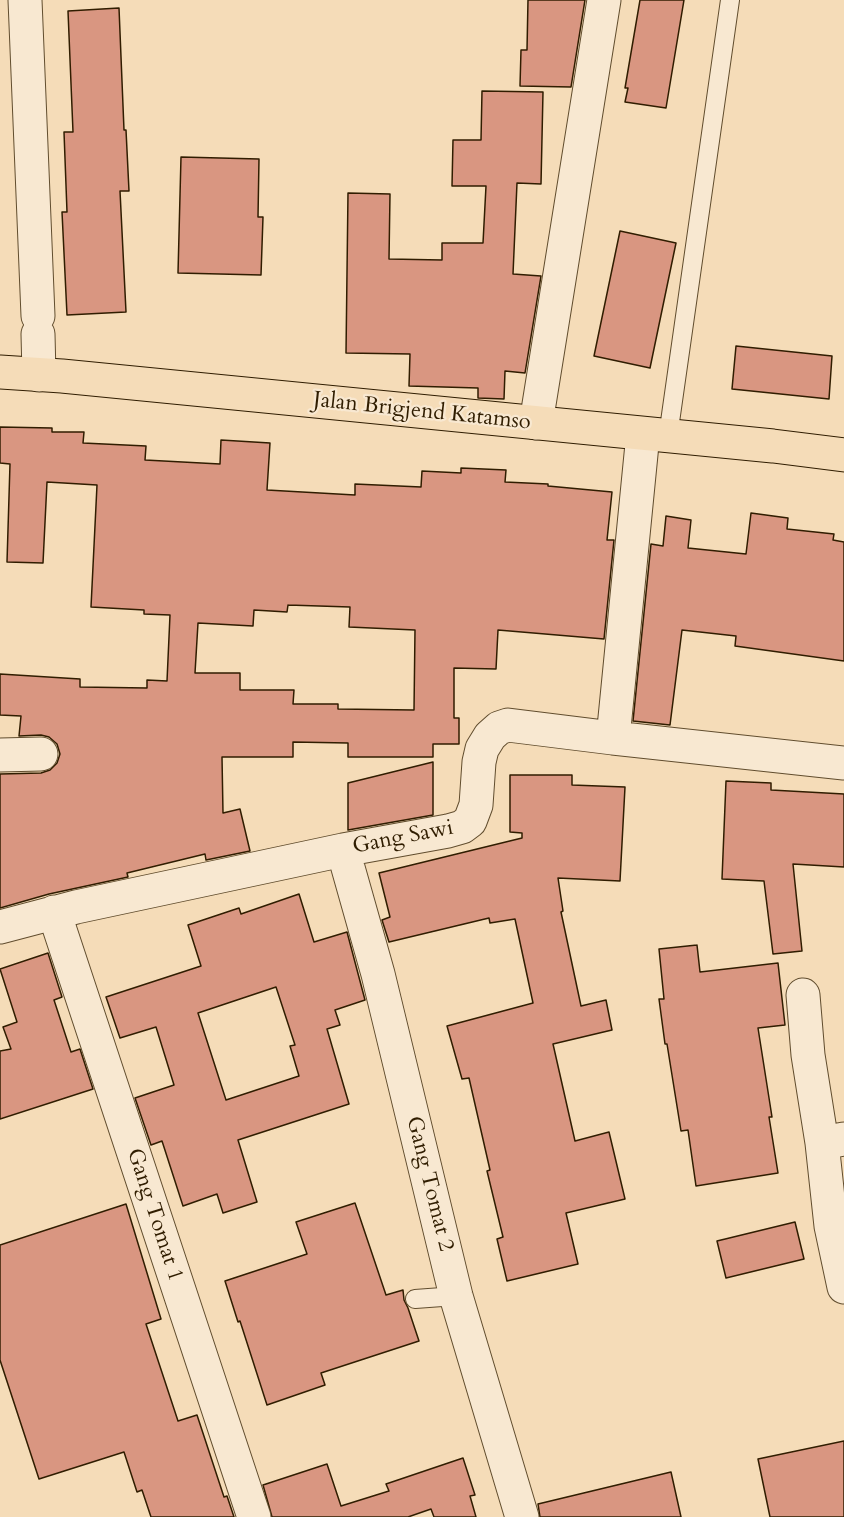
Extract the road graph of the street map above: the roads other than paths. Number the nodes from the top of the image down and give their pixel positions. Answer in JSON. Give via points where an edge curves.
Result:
{"nodes":[{"id":1,"x":25,"y":0,"type":"edge"},
{"id":2,"x":604,"y":0,"type":"edge"},
{"id":3,"x":730,"y":0,"type":"edge"},
{"id":4,"x":0,"y":372,"type":"edge"},
{"id":5,"x":39,"y":375,"type":"junction"},
{"id":6,"x":536,"y":423,"type":"junction"},
{"id":7,"x":655,"y":435,"type":"junction"},
{"id":8,"x":844,"y":455,"type":"edge"},
{"id":9,"x":613,"y":738,"type":"junction"},
{"id":10,"x":41,"y":754,"type":"dead end"},
{"id":11,"x":0,"y":755,"type":"edge"},
{"id":12,"x":844,"y":763,"type":"edge"},
{"id":13,"x":343,"y":850,"type":"junction"},
{"id":14,"x":54,"y":912,"type":"junction"},
{"id":15,"x":0,"y":927,"type":"edge"},
{"id":16,"x":803,"y":995,"type":"dead end"},
{"id":17,"x":833,"y":1141,"type":"edge"},
{"id":18,"x":844,"y":1287,"type":"edge"},
{"id":19,"x":456,"y":1296,"type":"junction"},
{"id":20,"x":415,"y":1299,"type":"dead end"},
{"id":21,"x":254,"y":1517,"type":"edge"},
{"id":22,"x":522,"y":1517,"type":"edge"}],
"edges":[{"from":1,"to":5,"type":"street"},
{"from":2,"to":6,"type":"street"},
{"from":3,"to":7,"type":"lane"},
{"from":4,"to":5,"type":"main road","name":"Jalan Brigjend Katamso"},
{"from":5,"to":6,"type":"main road","name":"Jalan Brigjend Katamso"},
{"from":6,"to":7,"type":"main road","name":"Jalan Brigjend Katamso"},
{"from":7,"to":8,"type":"main road","name":"Jalan Brigjend Katamso"},
{"from":7,"to":9,"type":"street"},
{"from":9,"to":12,"type":"street"},
{"from":9,"to":13,"type":"street","name":"Gang Sawi","via":[[508,724],[490,735],[482,749],[476,805],[470,821],[448,831]]},
{"from":10,"to":11,"type":"street"},
{"from":13,"to":14,"type":"street","name":"Gang Sawi"},
{"from":13,"to":19,"type":"street","name":"Gang Tomat 2","via":[[378,974]]},
{"from":14,"to":15,"type":"street","name":"Gang Sawi"},
{"from":14,"to":21,"type":"street","name":"Gang Tomat 1"},
{"from":16,"to":17,"type":"street","via":[[808,1055]]},
{"from":17,"to":18,"type":"street","via":[[831,1226]]},
{"from":19,"to":20,"type":"lane"},
{"from":19,"to":22,"type":"street","name":"Gang Tomat 2"}]}
